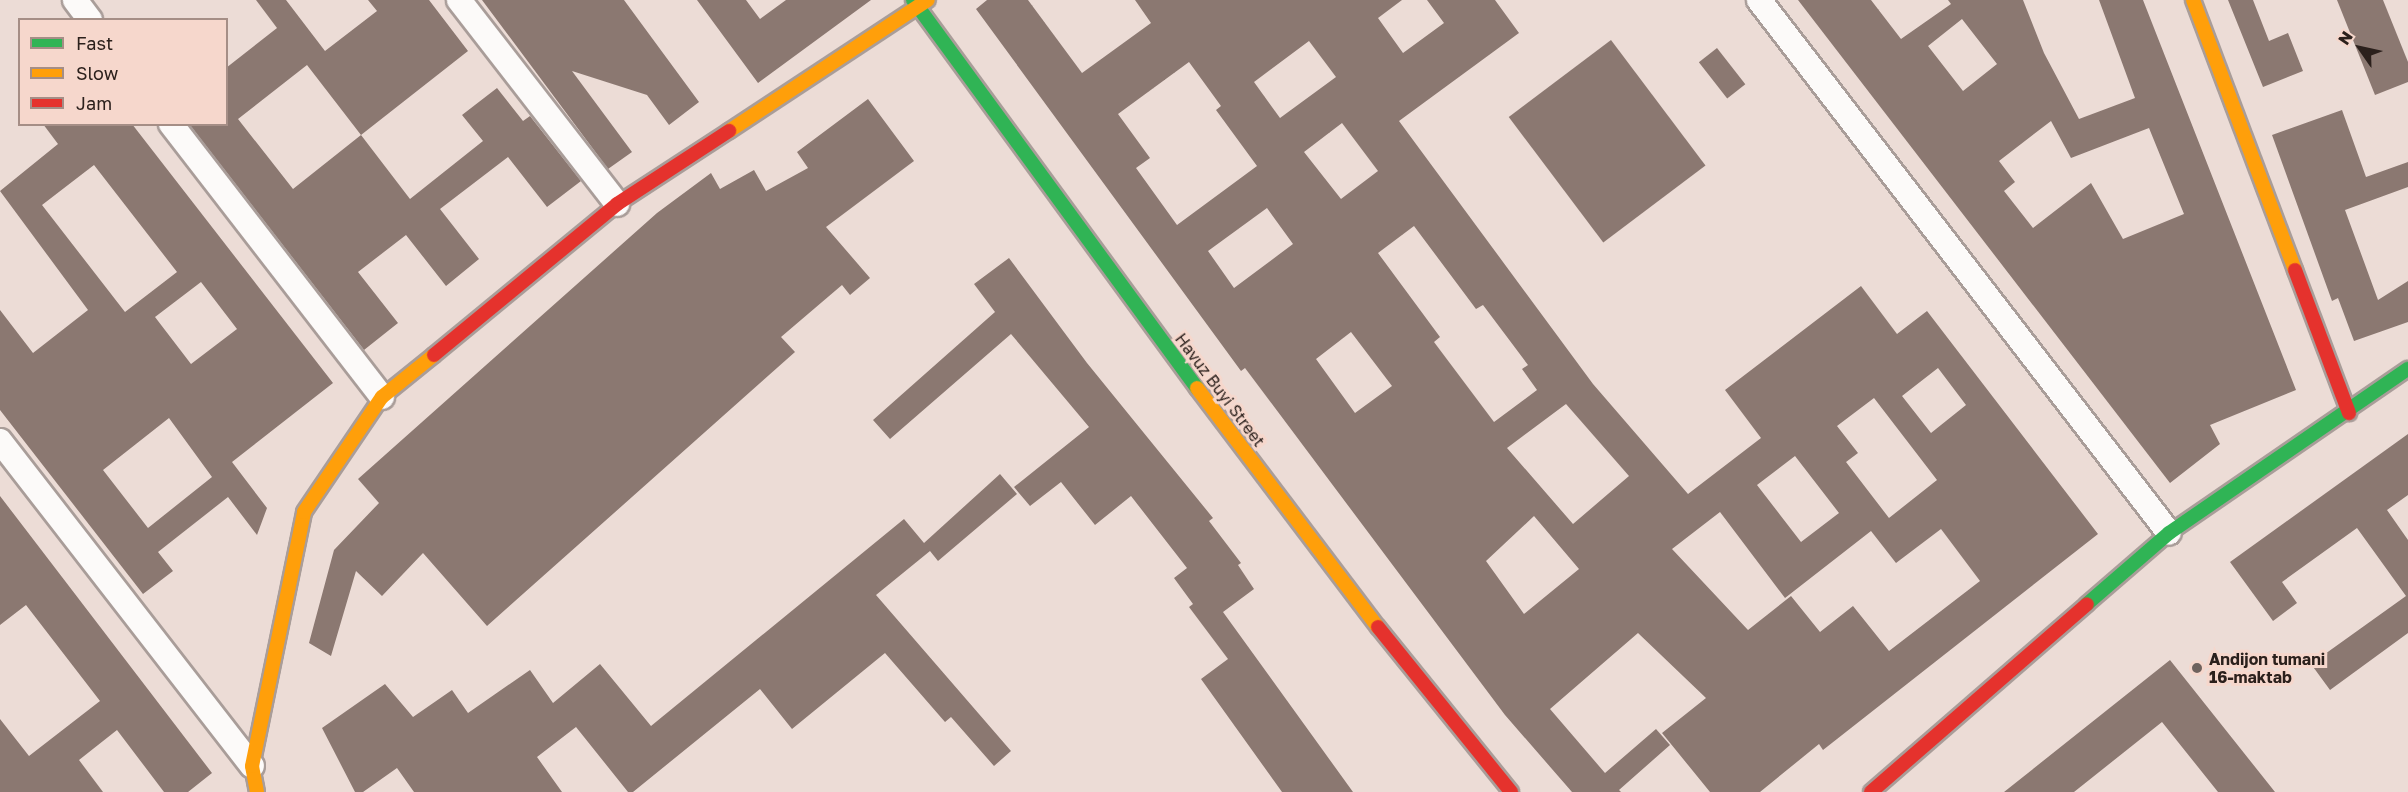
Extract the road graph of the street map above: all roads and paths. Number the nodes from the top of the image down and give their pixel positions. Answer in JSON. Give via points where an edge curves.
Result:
{"nodes":[{"id":1,"x":75,"y":0,"type":"edge"},
{"id":2,"x":459,"y":0,"type":"edge"},
{"id":3,"x":1759,"y":0,"type":"edge"},
{"id":4,"x":2193,"y":0,"type":"edge"},
{"id":5,"x":920,"y":2,"type":"edge"},
{"id":6,"x":88,"y":18,"type":"edge"},
{"id":7,"x":173,"y":126,"type":"edge"},
{"id":8,"x":617,"y":204,"type":"junction"},
{"id":9,"x":2408,"y":369,"type":"edge"},
{"id":10,"x":382,"y":397,"type":"junction"},
{"id":11,"x":2349,"y":413,"type":"junction"},
{"id":12,"x":0,"y":441,"type":"edge"},
{"id":13,"x":2169,"y":533,"type":"junction"},
{"id":14,"x":252,"y":766,"type":"junction"},
{"id":15,"x":257,"y":792,"type":"edge"},
{"id":16,"x":1511,"y":792,"type":"edge"},
{"id":17,"x":1871,"y":792,"type":"edge"}],
"edges":[{"from":1,"to":6,"type":"street"},
{"from":2,"to":8,"type":"street"},
{"from":3,"to":13,"type":"street"},
{"from":4,"to":11,"type":"street"},
{"from":5,"to":8,"type":"street"},
{"from":5,"to":16,"type":"street","name":"Havuz Buyi Street","via":[[1156,333],[1421,684]]},
{"from":7,"to":10,"type":"street"},
{"from":8,"to":10,"type":"street"},
{"from":9,"to":11,"type":"street"},
{"from":10,"to":14,"type":"street","via":[[304,512]]},
{"from":11,"to":13,"type":"street"},
{"from":12,"to":14,"type":"street"},
{"from":13,"to":17,"type":"street"},
{"from":14,"to":15,"type":"street"}]}
